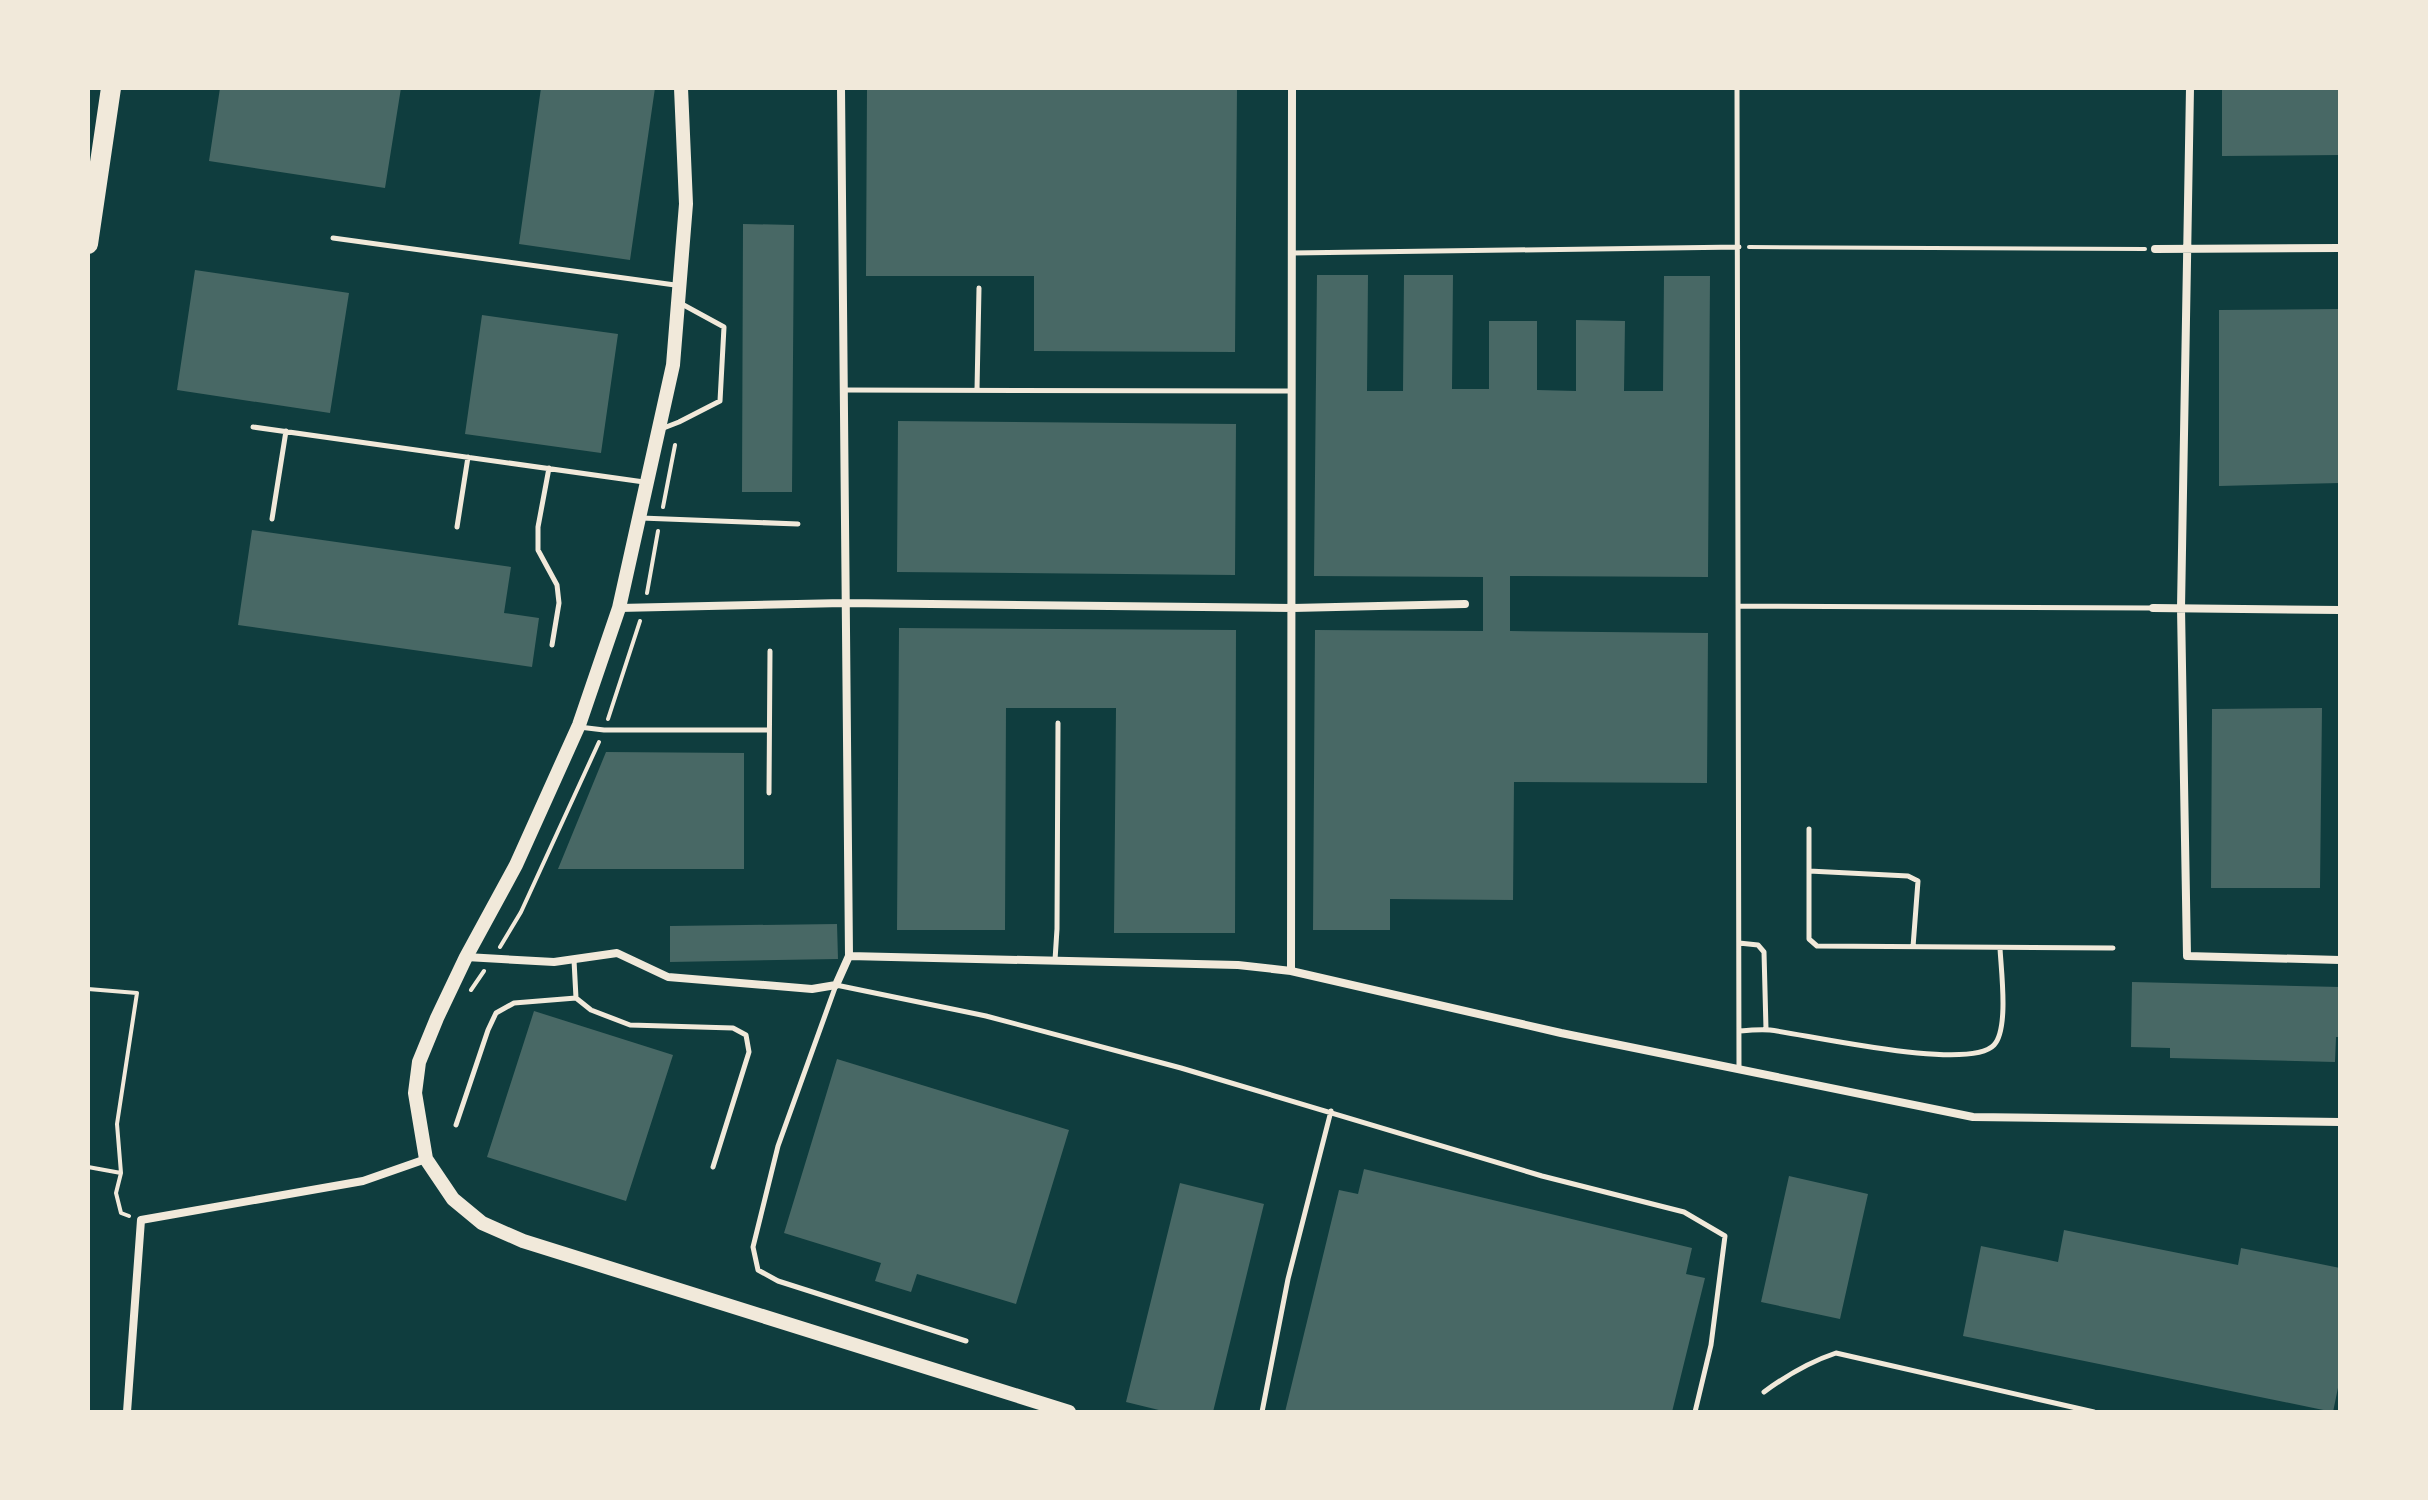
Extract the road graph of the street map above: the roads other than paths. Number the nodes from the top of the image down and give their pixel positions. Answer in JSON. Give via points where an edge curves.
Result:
{"nodes":[{"id":1,"x":111,"y":88,"type":"edge"},
{"id":2,"x":681,"y":88,"type":"edge"},
{"id":3,"x":841,"y":88,"type":"edge"},
{"id":4,"x":1292,"y":88,"type":"edge"},
{"id":5,"x":1737,"y":88,"type":"edge"},
{"id":6,"x":2190,"y":88,"type":"edge"},
{"id":7,"x":333,"y":238,"type":"dead end"},
{"id":8,"x":88,"y":244,"type":"edge"},
{"id":9,"x":1739,"y":247,"type":"junction"},
{"id":10,"x":2340,"y":248,"type":"edge"},
{"id":11,"x":2155,"y":249,"type":"road end"},
{"id":12,"x":2189,"y":249,"type":"junction"},
{"id":13,"x":1292,"y":253,"type":"junction"},
{"id":14,"x":680,"y":285,"type":"junction"},
{"id":15,"x":979,"y":288,"type":"dead end"},
{"id":16,"x":679,"y":302,"type":"junction"},
{"id":17,"x":843,"y":390,"type":"junction"},
{"id":18,"x":977,"y":390,"type":"junction"},
{"id":19,"x":1292,"y":391,"type":"junction"},
{"id":20,"x":253,"y":427,"type":"dead end"},
{"id":21,"x":660,"y":429,"type":"junction"},
{"id":22,"x":286,"y":431,"type":"junction"},
{"id":23,"x":468,"y":457,"type":"junction"},
{"id":24,"x":549,"y":468,"type":"junction"},
{"id":25,"x":649,"y":482,"type":"junction"},
{"id":26,"x":641,"y":518,"type":"junction"},
{"id":27,"x":272,"y":519,"type":"dead end"},
{"id":28,"x":798,"y":524,"type":"dead end"},
{"id":29,"x":457,"y":527,"type":"dead end"},
{"id":30,"x":844,"y":603,"type":"junction"},
{"id":31,"x":1465,"y":604,"type":"dead end"},
{"id":32,"x":1739,"y":606,"type":"junction"},
{"id":33,"x":619,"y":608,"type":"junction"},
{"id":34,"x":1293,"y":608,"type":"junction"},
{"id":35,"x":2153,"y":608,"type":"joint"},
{"id":36,"x":2181,"y":608,"type":"junction"},
{"id":37,"x":2340,"y":610,"type":"edge"},
{"id":38,"x":552,"y":645,"type":"dead end"},
{"id":39,"x":770,"y":651,"type":"dead end"},
{"id":40,"x":1058,"y":723,"type":"dead end"},
{"id":41,"x":578,"y":726,"type":"junction"},
{"id":42,"x":769,"y":730,"type":"junction"},
{"id":43,"x":769,"y":793,"type":"dead end"},
{"id":44,"x":1809,"y":829,"type":"dead end"},
{"id":45,"x":1809,"y":871,"type":"junction"},
{"id":46,"x":1739,"y":943,"type":"junction"},
{"id":47,"x":1913,"y":947,"type":"junction"},
{"id":48,"x":2000,"y":948,"type":"junction"},
{"id":49,"x":2113,"y":948,"type":"dead end"},
{"id":50,"x":849,"y":956,"type":"junction"},
{"id":51,"x":466,"y":957,"type":"junction"},
{"id":52,"x":574,"y":959,"type":"junction"},
{"id":53,"x":2340,"y":960,"type":"edge"},
{"id":54,"x":1055,"y":961,"type":"junction"},
{"id":55,"x":1291,"y":971,"type":"junction"},
{"id":56,"x":836,"y":985,"type":"junction"},
{"id":57,"x":576,"y":998,"type":"junction"},
{"id":58,"x":1766,"y":1029,"type":"junction"},
{"id":59,"x":1740,"y":1031,"type":"junction"},
{"id":60,"x":1739,"y":1071,"type":"junction"},
{"id":61,"x":1331,"y":1111,"type":"junction"},
{"id":62,"x":2340,"y":1122,"type":"edge"},
{"id":63,"x":456,"y":1125,"type":"dead end"},
{"id":64,"x":426,"y":1159,"type":"junction"},
{"id":65,"x":713,"y":1167,"type":"dead end"},
{"id":66,"x":966,"y":1341,"type":"dead end"},
{"id":67,"x":1764,"y":1392,"type":"dead end"},
{"id":68,"x":127,"y":1412,"type":"edge"},
{"id":69,"x":1069,"y":1412,"type":"edge"},
{"id":70,"x":1262,"y":1412,"type":"edge"},
{"id":71,"x":1695,"y":1412,"type":"edge"},
{"id":72,"x":2094,"y":1412,"type":"edge"}],
"edges":[{"from":1,"to":8,"type":"highway"},
{"from":2,"to":14,"type":"street","via":[[686,204]]},
{"from":3,"to":17,"type":"street"},
{"from":4,"to":13,"type":"street"},
{"from":5,"to":9,"type":"lane"},
{"from":6,"to":12,"type":"street"},
{"from":7,"to":14,"type":"lane"},
{"from":9,"to":13,"type":"lane"},
{"from":9,"to":32,"type":"lane"},
{"from":10,"to":12,"type":"street"},
{"from":11,"to":12,"type":"street"},
{"from":12,"to":36,"type":"street"},
{"from":13,"to":19,"type":"street"},
{"from":14,"to":16,"type":"street"},
{"from":15,"to":18,"type":"lane"},
{"from":16,"to":21,"type":"street"},
{"from":16,"to":21,"type":"lane","via":[[724,327],[720,401]]},
{"from":17,"to":18,"type":"lane"},
{"from":17,"to":30,"type":"street"},
{"from":18,"to":19,"type":"lane"},
{"from":19,"to":34,"type":"street"},
{"from":20,"to":22,"type":"lane"},
{"from":21,"to":25,"type":"street"},
{"from":22,"to":23,"type":"lane"},
{"from":22,"to":27,"type":"lane"},
{"from":23,"to":24,"type":"lane"},
{"from":23,"to":29,"type":"lane"},
{"from":24,"to":25,"type":"lane"},
{"from":24,"to":38,"type":"lane","via":[[538,550],[557,585]]},
{"from":25,"to":26,"type":"street"},
{"from":26,"to":28,"type":"lane"},
{"from":26,"to":33,"type":"street"},
{"from":30,"to":33,"type":"street"},
{"from":30,"to":34,"type":"street"},
{"from":30,"to":50,"type":"street"},
{"from":31,"to":34,"type":"street"},
{"from":32,"to":35,"type":"lane"},
{"from":32,"to":46,"type":"lane"},
{"from":33,"to":41,"type":"street"},
{"from":34,"to":55,"type":"street"},
{"from":35,"to":36,"type":"street"},
{"from":36,"to":37,"type":"street"},
{"from":36,"to":53,"type":"street","via":[[2187,956]]},
{"from":39,"to":42,"type":"lane"},
{"from":40,"to":54,"type":"lane"},
{"from":41,"to":42,"type":"lane"},
{"from":41,"to":51,"type":"street","via":[[516,865]]},
{"from":42,"to":43,"type":"lane"},
{"from":44,"to":45,"type":"lane"},
{"from":45,"to":47,"type":"lane","via":[[1809,939],[1817,946]]},
{"from":45,"to":47,"type":"lane","via":[[1908,876],[1918,881]]},
{"from":46,"to":58,"type":"lane","via":[[1758,945],[1764,952]]},
{"from":46,"to":59,"type":"lane"},
{"from":47,"to":48,"type":"lane"},
{"from":48,"to":49,"type":"lane"},
{"from":48,"to":58,"type":"lane","via":[[2002,1030],[1994,1046],[1976,1054],[1900,1052]]},
{"from":50,"to":54,"type":"street"},
{"from":50,"to":56,"type":"street"},
{"from":51,"to":52,"type":"street"},
{"from":51,"to":64,"type":"street","via":[[419,1062],[415,1093]]},
{"from":52,"to":56,"type":"street","via":[[617,953],[668,977],[812,989]]},
{"from":52,"to":57,"type":"lane"},
{"from":54,"to":55,"type":"street"},
{"from":55,"to":60,"type":"street"},
{"from":56,"to":61,"type":"lane","via":[[986,1016]]},
{"from":56,"to":66,"type":"lane","via":[[778,1146],[753,1247],[758,1270]]},
{"from":57,"to":63,"type":"lane","via":[[514,1003],[496,1013]]},
{"from":57,"to":65,"type":"lane","via":[[591,1010],[630,1025],[733,1028],[746,1035],[749,1052]]},
{"from":58,"to":59,"type":"lane"},
{"from":59,"to":60,"type":"lane"},
{"from":60,"to":62,"type":"street","via":[[1973,1117]]},
{"from":61,"to":70,"type":"lane","via":[[1288,1279]]},
{"from":61,"to":71,"type":"lane","via":[[1542,1176],[1684,1212],[1725,1236],[1711,1345]]},
{"from":64,"to":68,"type":"street","via":[[363,1181],[141,1220]]},
{"from":64,"to":69,"type":"street","via":[[453,1199],[482,1223],[523,1241]]},
{"from":67,"to":72,"type":"lane","via":[[1836,1353]]}]}
